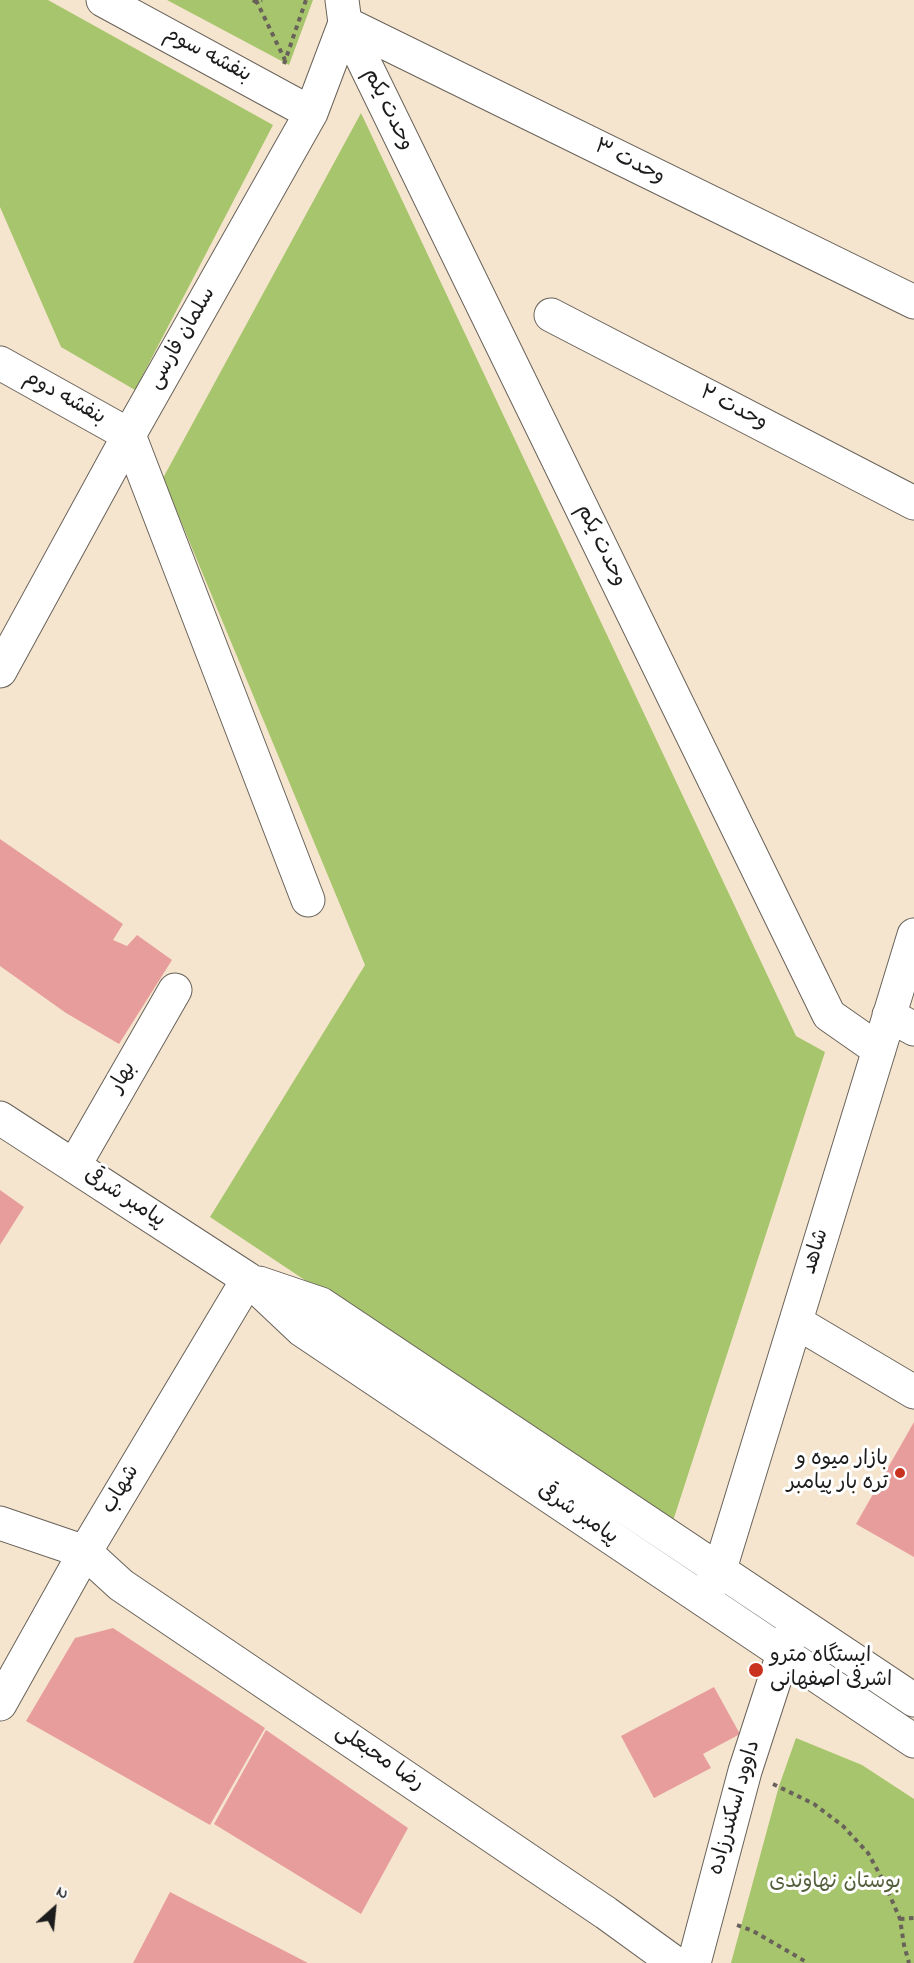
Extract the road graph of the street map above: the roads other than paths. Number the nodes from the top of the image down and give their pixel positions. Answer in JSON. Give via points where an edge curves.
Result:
{"nodes":[{"id":1,"x":102,"y":0,"type":"edge"},
{"id":2,"x":343,"y":12,"type":"edge"},
{"id":3,"x":311,"y":113,"type":"junction"},
{"id":4,"x":914,"y":302,"type":"edge"},
{"id":5,"x":551,"y":315,"type":"dead end"},
{"id":6,"x":0,"y":363,"type":"edge"},
{"id":7,"x":129,"y":435,"type":"junction"},
{"id":8,"x":914,"y":503,"type":"edge"},
{"id":9,"x":0,"y":671,"type":"edge"},
{"id":10,"x":308,"y":900,"type":"dead end"},
{"id":11,"x":914,"y":935,"type":"edge"},
{"id":12,"x":175,"y":990,"type":"dead end"},
{"id":13,"x":902,"y":1022,"type":"edge"},
{"id":14,"x":879,"y":1050,"type":"junction"},
{"id":15,"x":0,"y":1118,"type":"edge"},
{"id":16,"x":74,"y":1166,"type":"junction"},
{"id":17,"x":248,"y":1279,"type":"junction"},
{"id":18,"x":795,"y":1322,"type":"junction"},
{"id":19,"x":914,"y":1392,"type":"edge"},
{"id":20,"x":0,"y":1523,"type":"edge"},
{"id":21,"x":85,"y":1552,"type":"junction"},
{"id":22,"x":720,"y":1569,"type":"junction"},
{"id":23,"x":703,"y":1600,"type":"junction"},
{"id":24,"x":797,"y":1621,"type":"junction"},
{"id":25,"x":783,"y":1654,"type":"junction"},
{"id":26,"x":914,"y":1700,"type":"edge"},
{"id":27,"x":0,"y":1704,"type":"edge"},
{"id":28,"x":914,"y":1741,"type":"edge"},
{"id":29,"x":675,"y":1963,"type":"edge"},
{"id":30,"x":694,"y":1963,"type":"edge"}],
"edges":[{"from":1,"to":3,"type":"street","name":"بنفشه سوم"},
{"from":2,"to":3,"type":"street","name":"سلمان فارسی"},
{"from":2,"to":4,"type":"street","name":"وحدت ۳"},
{"from":2,"to":14,"type":"street","name":"وحدت یکم","via":[[829,1015]]},
{"from":3,"to":7,"type":"street","name":"سلمان فارسی"},
{"from":5,"to":8,"type":"street","name":"وحدت ۲"},
{"from":6,"to":7,"type":"street","name":"بنفشه دوم"},
{"from":7,"to":9,"type":"street","name":"سلمان فارسی"},
{"from":7,"to":10,"type":"street"},
{"from":11,"to":13,"type":"street","name":"شاهد"},
{"from":12,"to":16,"type":"street","name":"بهار"},
{"from":13,"to":14,"type":"street","name":"شاهد"},
{"from":14,"to":18,"type":"street","name":"شاهد"},
{"from":15,"to":16,"type":"street","name":"پیامبر شرقی"},
{"from":16,"to":17,"type":"street","name":"پیامبر شرقی"},
{"from":17,"to":21,"type":"street","name":"شهاب"},
{"from":17,"to":22,"type":"street","name":"پیامبر شرقی","via":[[321,1304]]},
{"from":17,"to":23,"type":"street","name":"پیامبر شرقی","via":[[302,1330]]},
{"from":18,"to":19,"type":"street"},
{"from":18,"to":22,"type":"street","name":"شاهد"},
{"from":20,"to":21,"type":"street"},
{"from":21,"to":27,"type":"street","name":"شهاب"},
{"from":21,"to":29,"type":"street","name":"رضا محبعلی","via":[[121,1585]]},
{"from":22,"to":23,"type":"street","name":"شاهد"},
{"from":22,"to":24,"type":"street","name":"پیامبر شرقی"},
{"from":23,"to":25,"type":"street","name":"پیامبر شرقی"},
{"from":24,"to":25,"type":"street","name":"داوود اسکندرزاده"},
{"from":24,"to":26,"type":"street","name":"پیامبر شرقی"},
{"from":25,"to":28,"type":"street","name":"پیامبر شرقی"},
{"from":25,"to":30,"type":"street","name":"داوود اسکندرزاده","via":[[745,1771]]}]}
